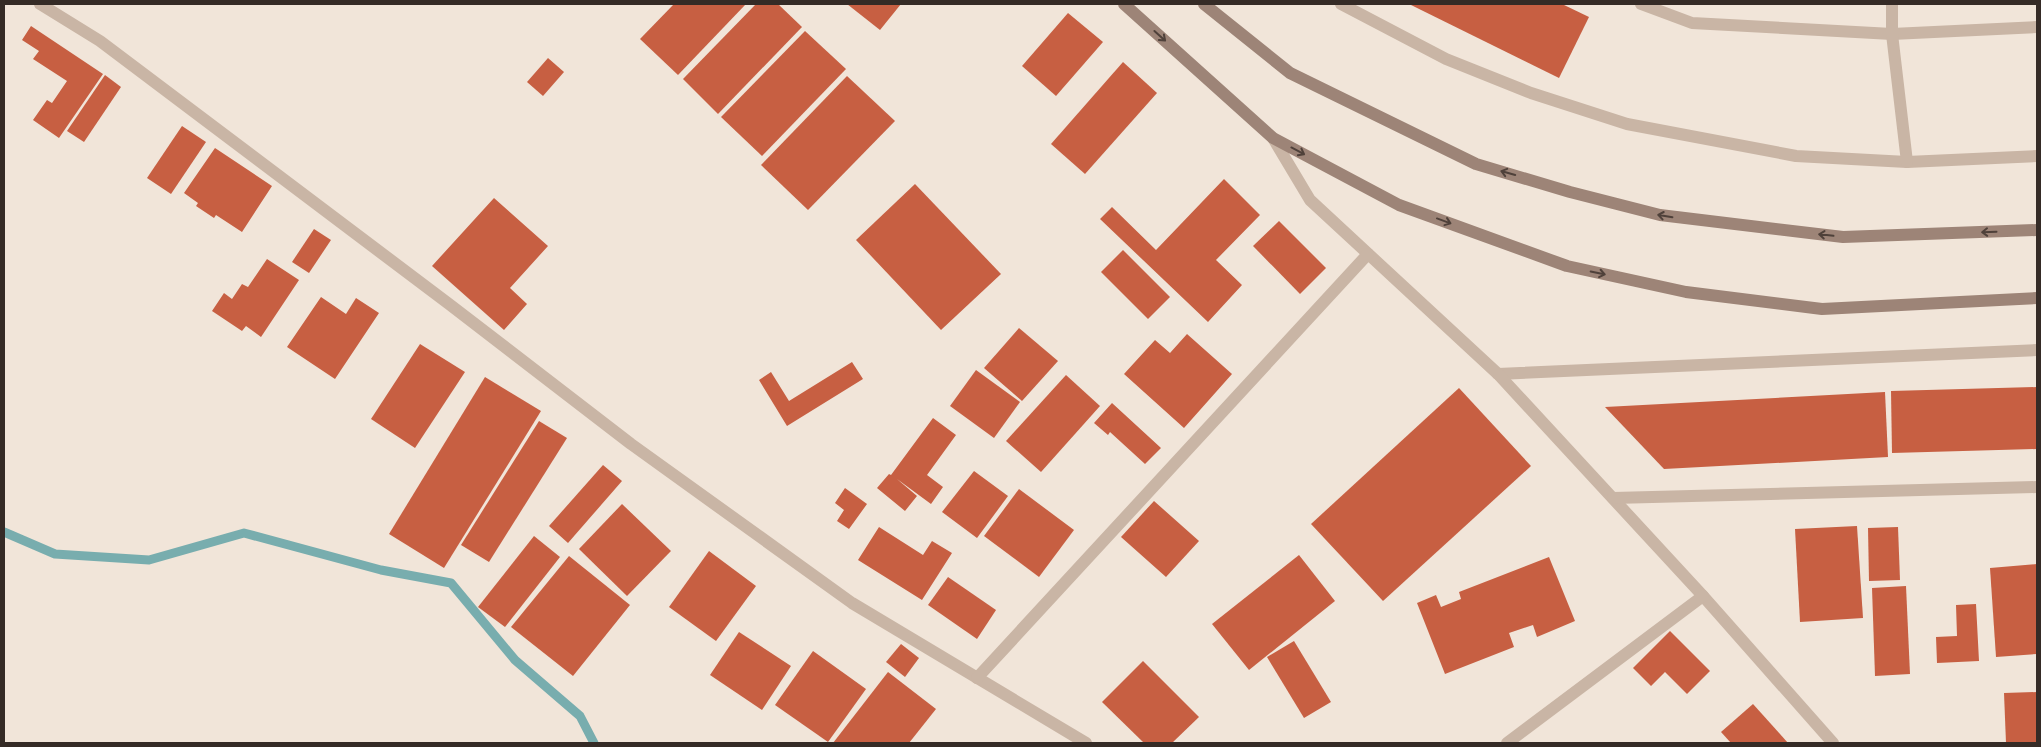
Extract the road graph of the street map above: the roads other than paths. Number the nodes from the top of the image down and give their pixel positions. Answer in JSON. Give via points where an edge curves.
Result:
{"nodes":[{"id":1,"x":40,"y":4,"type":"edge"},
{"id":2,"x":1124,"y":4,"type":"edge"},
{"id":3,"x":1204,"y":4,"type":"edge"},
{"id":4,"x":1341,"y":4,"type":"edge"},
{"id":5,"x":1641,"y":4,"type":"edge"},
{"id":6,"x":1892,"y":4,"type":"edge"},
{"id":7,"x":2037,"y":27,"type":"edge"},
{"id":8,"x":1892,"y":34,"type":"junction"},
{"id":9,"x":1273,"y":138,"type":"junction"},
{"id":10,"x":2037,"y":156,"type":"edge"},
{"id":11,"x":1907,"y":162,"type":"junction"},
{"id":12,"x":2037,"y":230,"type":"edge"},
{"id":13,"x":1368,"y":254,"type":"junction"},
{"id":14,"x":2037,"y":298,"type":"edge"},
{"id":15,"x":2037,"y":350,"type":"edge"},
{"id":16,"x":1498,"y":374,"type":"junction"},
{"id":17,"x":2037,"y":487,"type":"edge"},
{"id":18,"x":1613,"y":498,"type":"junction"},
{"id":19,"x":1703,"y":596,"type":"junction"},
{"id":20,"x":977,"y":678,"type":"junction"},
{"id":21,"x":1086,"y":743,"type":"edge"},
{"id":22,"x":1507,"y":743,"type":"edge"},
{"id":23,"x":1833,"y":743,"type":"edge"}],
"edges":[{"from":1,"to":20,"type":"street","via":[[100,41],[631,444],[852,603]]},
{"from":2,"to":9,"type":"street","one_way":true},
{"from":12,"to":3,"type":"street","one_way":true,"via":[[1843,237],[1660,215],[1570,192],[1476,164],[1290,73]]},
{"from":4,"to":11,"type":"street","via":[[1446,59],[1531,93],[1627,124],[1796,156]]},
{"from":5,"to":8,"type":"street","via":[[1692,24]]},
{"from":6,"to":8,"type":"street"},
{"from":7,"to":8,"type":"street"},
{"from":8,"to":11,"type":"street"},
{"from":9,"to":13,"type":"street","via":[[1310,200]]},
{"from":9,"to":14,"type":"street","one_way":true,"via":[[1409,208],[1567,266],[1686,292],[1822,308]]},
{"from":10,"to":11,"type":"street"},
{"from":13,"to":16,"type":"street"},
{"from":13,"to":20,"type":"street"},
{"from":15,"to":16,"type":"street"},
{"from":16,"to":18,"type":"street"},
{"from":17,"to":18,"type":"street"},
{"from":18,"to":19,"type":"street"},
{"from":19,"to":22,"type":"street"},
{"from":19,"to":23,"type":"street"},
{"from":20,"to":21,"type":"street"}]}
